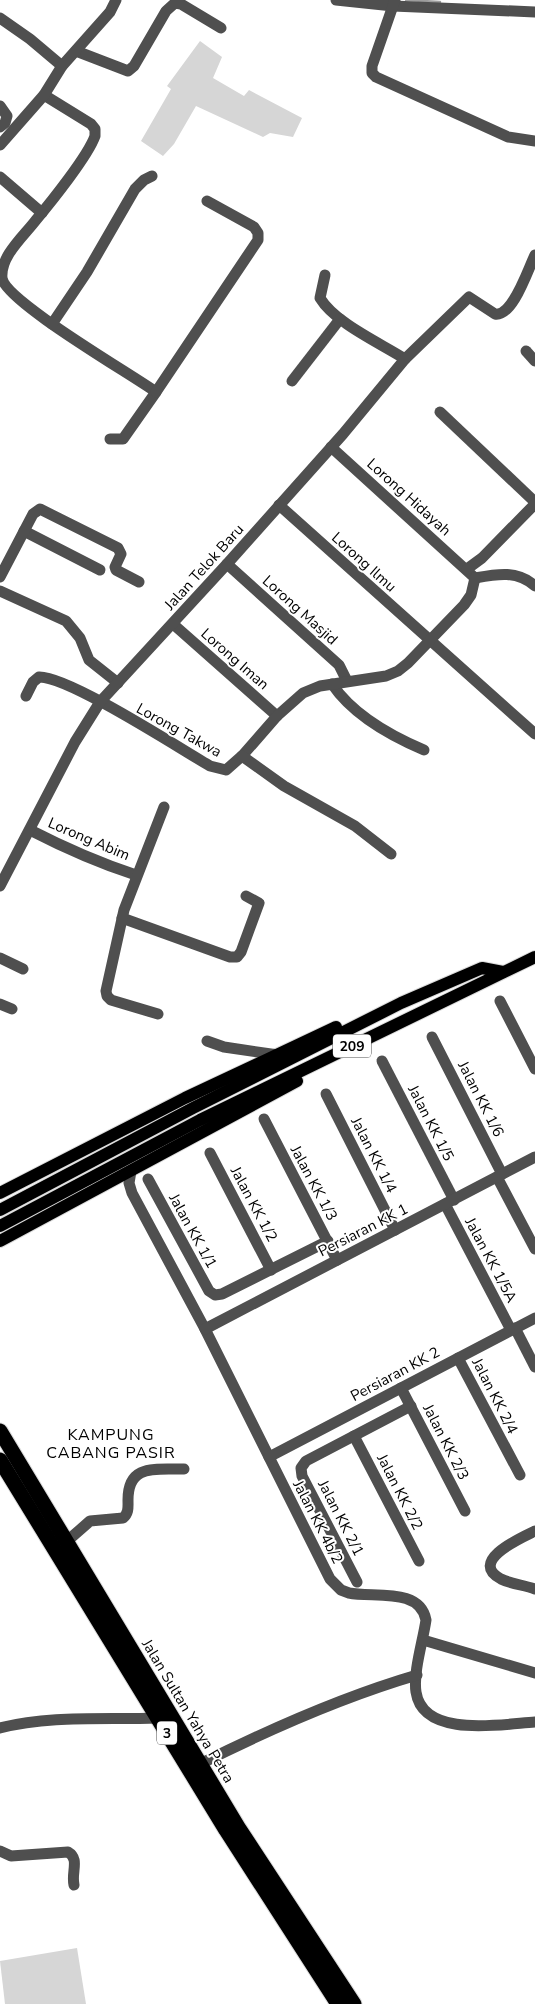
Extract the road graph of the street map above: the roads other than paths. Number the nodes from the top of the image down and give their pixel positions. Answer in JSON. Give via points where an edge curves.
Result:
{"nodes":[{"id":1,"x":116,"y":0,"type":"edge"},
{"id":2,"x":336,"y":0,"type":"edge"},
{"id":3,"x":394,"y":3,"type":"edge"},
{"id":4,"x":535,"y":12,"type":"edge"},
{"id":5,"x":0,"y":18,"type":"edge"},
{"id":6,"x":221,"y":28,"type":"dead end"},
{"id":7,"x":76,"y":51,"type":"junction"},
{"id":8,"x":62,"y":66,"type":"junction"},
{"id":9,"x":44,"y":95,"type":"junction"},
{"id":10,"x":0,"y":106,"type":"edge"},
{"id":11,"x":0,"y":127,"type":"edge"},
{"id":12,"x":535,"y":141,"type":"edge"},
{"id":13,"x":0,"y":146,"type":"edge"},
{"id":14,"x":152,"y":176,"type":"dead end"},
{"id":15,"x":0,"y":177,"type":"edge"},
{"id":16,"x":207,"y":201,"type":"dead end"},
{"id":17,"x":42,"y":213,"type":"junction"},
{"id":18,"x":535,"y":254,"type":"edge"},
{"id":19,"x":325,"y":275,"type":"dead end"},
{"id":20,"x":340,"y":318,"type":"junction"},
{"id":21,"x":52,"y":324,"type":"junction"},
{"id":22,"x":526,"y":351,"type":"dead end"},
{"id":23,"x":405,"y":358,"type":"junction"},
{"id":24,"x":535,"y":361,"type":"edge"},
{"id":25,"x":292,"y":381,"type":"dead end"},
{"id":26,"x":156,"y":392,"type":"junction"},
{"id":27,"x":440,"y":412,"type":"dead end"},
{"id":28,"x":110,"y":439,"type":"dead end"},
{"id":29,"x":331,"y":447,"type":"junction"},
{"id":30,"x":279,"y":505,"type":"junction"},
{"id":31,"x":533,"y":509,"type":"edge"},
{"id":32,"x":24,"y":531,"type":"junction"},
{"id":33,"x":228,"y":564,"type":"junction"},
{"id":34,"x":467,"y":569,"type":"junction"},
{"id":35,"x":100,"y":570,"type":"dead end"},
{"id":36,"x":0,"y":577,"type":"edge"},
{"id":37,"x":476,"y":578,"type":"junction"},
{"id":38,"x":139,"y":582,"type":"dead end"},
{"id":39,"x":535,"y":586,"type":"edge"},
{"id":40,"x":0,"y":591,"type":"edge"},
{"id":41,"x":173,"y":624,"type":"junction"},
{"id":42,"x":429,"y":641,"type":"junction"},
{"id":43,"x":347,"y":681,"type":"junction"},
{"id":44,"x":118,"y":682,"type":"junction"},
{"id":45,"x":332,"y":684,"type":"junction"},
{"id":46,"x":26,"y":696,"type":"dead end"},
{"id":47,"x":100,"y":702,"type":"junction"},
{"id":48,"x":277,"y":716,"type":"junction"},
{"id":49,"x":535,"y":734,"type":"edge"},
{"id":50,"x":424,"y":750,"type":"dead end"},
{"id":51,"x":242,"y":756,"type":"junction"},
{"id":52,"x":164,"y":807,"type":"dead end"},
{"id":53,"x":30,"y":830,"type":"junction"},
{"id":54,"x":391,"y":854,"type":"dead end"},
{"id":55,"x":136,"y":875,"type":"junction"},
{"id":56,"x":0,"y":886,"type":"edge"},
{"id":57,"x":246,"y":896,"type":"dead end"},
{"id":58,"x":122,"y":918,"type":"junction"},
{"id":59,"x":535,"y":957,"type":"edge"},
{"id":60,"x":0,"y":958,"type":"edge"},
{"id":61,"x":23,"y":969,"type":"dead end"},
{"id":62,"x":504,"y":972,"type":"junction"},
{"id":63,"x":500,"y":1001,"type":"dead end"},
{"id":64,"x":401,"y":1003,"type":"junction"},
{"id":65,"x":0,"y":1004,"type":"edge"},
{"id":66,"x":12,"y":1009,"type":"dead end"},
{"id":67,"x":158,"y":1014,"type":"dead end"},
{"id":68,"x":410,"y":1017,"type":"junction"},
{"id":69,"x":432,"y":1037,"type":"dead end"},
{"id":70,"x":207,"y":1041,"type":"dead end"},
{"id":71,"x":278,"y":1055,"type":"junction"},
{"id":72,"x":382,"y":1061,"type":"dead end"},
{"id":73,"x":535,"y":1070,"type":"edge"},
{"id":74,"x":326,"y":1094,"type":"dead end"},
{"id":75,"x":264,"y":1119,"type":"dead end"},
{"id":76,"x":210,"y":1153,"type":"dead end"},
{"id":77,"x":535,"y":1157,"type":"edge"},
{"id":78,"x":131,"y":1171,"type":"junction"},
{"id":79,"x":500,"y":1176,"type":"junction"},
{"id":80,"x":148,"y":1179,"type":"dead end"},
{"id":81,"x":108,"y":1184,"type":"junction"},
{"id":82,"x":0,"y":1193,"type":"edge"},
{"id":83,"x":132,"y":1193,"type":"junction"},
{"id":84,"x":449,"y":1202,"type":"junction"},
{"id":85,"x":0,"y":1210,"type":"edge"},
{"id":86,"x":0,"y":1226,"type":"edge"},
{"id":87,"x":395,"y":1230,"type":"junction"},
{"id":88,"x":0,"y":1241,"type":"edge"},
{"id":89,"x":328,"y":1241,"type":"junction"},
{"id":90,"x":535,"y":1249,"type":"edge"},
{"id":91,"x":337,"y":1260,"type":"junction"},
{"id":92,"x":271,"y":1270,"type":"junction"},
{"id":93,"x":535,"y":1318,"type":"edge"},
{"id":94,"x":205,"y":1329,"type":"junction"},
{"id":95,"x":513,"y":1329,"type":"junction"},
{"id":96,"x":458,"y":1358,"type":"junction"},
{"id":97,"x":535,"y":1367,"type":"edge"},
{"id":98,"x":401,"y":1388,"type":"junction"},
{"id":99,"x":410,"y":1406,"type":"junction"},
{"id":100,"x":338,"y":1420,"type":"junction"},
{"id":101,"x":0,"y":1431,"type":"edge"},
{"id":102,"x":351,"y":1437,"type":"junction"},
{"id":103,"x":269,"y":1457,"type":"junction"},
{"id":104,"x":0,"y":1460,"type":"edge"},
{"id":105,"x":184,"y":1469,"type":"dead end"},
{"id":106,"x":520,"y":1475,"type":"dead end"},
{"id":107,"x":465,"y":1511,"type":"dead end"},
{"id":108,"x":535,"y":1531,"type":"edge"},
{"id":109,"x":66,"y":1542,"type":"junction"},
{"id":110,"x":337,"y":1543,"type":"junction"},
{"id":111,"x":317,"y":1553,"type":"junction"},
{"id":112,"x":419,"y":1561,"type":"dead end"},
{"id":113,"x":357,"y":1582,"type":"dead end"},
{"id":114,"x":535,"y":1589,"type":"edge"},
{"id":115,"x":423,"y":1640,"type":"junction"},
{"id":116,"x":535,"y":1673,"type":"edge"},
{"id":117,"x":417,"y":1675,"type":"junction"},
{"id":118,"x":158,"y":1718,"type":"junction"},
{"id":119,"x":535,"y":1722,"type":"edge"},
{"id":120,"x":0,"y":1728,"type":"edge"},
{"id":121,"x":0,"y":1737,"type":"edge"},
{"id":122,"x":200,"y":1764,"type":"junction"},
{"id":123,"x":0,"y":1851,"type":"edge"},
{"id":124,"x":74,"y":1884,"type":"dead end"},
{"id":125,"x":338,"y":2004,"type":"edge"},
{"id":126,"x":354,"y":2004,"type":"edge"}],
"edges":[{"from":1,"to":7,"type":"street","via":[[110,12]]},
{"from":2,"to":3,"type":"street"},
{"from":3,"to":4,"type":"street"},
{"from":3,"to":12,"type":"street","via":[[372,66],[376,78],[508,137]]},
{"from":5,"to":8,"type":"street"},
{"from":6,"to":7,"type":"street","via":[[175,3],[166,11],[128,71]]},
{"from":7,"to":8,"type":"street"},
{"from":8,"to":9,"type":"street"},
{"from":9,"to":13,"type":"street"},
{"from":9,"to":17,"type":"street","via":[[91,124],[95,136]]},
{"from":10,"to":11,"type":"street","via":[[7,116]]},
{"from":14,"to":21,"type":"street","via":[[135,189],[87,272]]},
{"from":15,"to":17,"type":"street"},
{"from":16,"to":26,"type":"street","via":[[254,227],[258,240]]},
{"from":17,"to":21,"type":"street","via":[[9,254],[2,276],[10,292]]},
{"from":18,"to":23,"type":"street","name":"Jalan Telok Baru","via":[[506,311],[495,314],[469,297]]},
{"from":19,"to":20,"type":"street","via":[[320,298]]},
{"from":20,"to":23,"type":"street"},
{"from":20,"to":25,"type":"street"},
{"from":21,"to":26,"type":"street"},
{"from":22,"to":24,"type":"street"},
{"from":23,"to":29,"type":"street","name":"Jalan Telok Baru"},
{"from":26,"to":28,"type":"street","via":[[123,439]]},
{"from":27,"to":31,"type":"street"},
{"from":29,"to":30,"type":"street","name":"Jalan Telok Baru"},
{"from":29,"to":34,"type":"street","name":"Lorong Hidayah"},
{"from":30,"to":33,"type":"street","name":"Jalan Telok Baru"},
{"from":30,"to":42,"type":"street","name":"Lorong Ilmu"},
{"from":31,"to":34,"type":"street"},
{"from":32,"to":35,"type":"street"},
{"from":32,"to":36,"type":"street"},
{"from":32,"to":38,"type":"street","via":[[36,511],[46,510],[118,548],[121,554],[114,567]]},
{"from":33,"to":41,"type":"street","name":"Jalan Telok Baru"},
{"from":33,"to":43,"type":"street","name":"Lorong Masjid","via":[[339,665]]},
{"from":34,"to":37,"type":"street","name":"Lorong Hidayah"},
{"from":37,"to":39,"type":"street","via":[[511,574]]},
{"from":37,"to":42,"type":"street","via":[[464,605]]},
{"from":40,"to":44,"type":"street","via":[[66,622],[80,638],[89,660]]},
{"from":41,"to":44,"type":"street","name":"Jalan Telok Baru"},
{"from":41,"to":48,"type":"street","name":"Lorong Iman"},
{"from":42,"to":43,"type":"street","via":[[398,671],[386,676]]},
{"from":42,"to":49,"type":"street","name":"Lorong Ilmu"},
{"from":43,"to":45,"type":"street"},
{"from":44,"to":47,"type":"street","name":"Jalan Telok Baru"},
{"from":45,"to":48,"type":"street","via":[[312,688]]},
{"from":45,"to":50,"type":"street","via":[[350,704],[400,740]]},
{"from":46,"to":47,"type":"street","via":[[32,682],[46,677]]},
{"from":47,"to":51,"type":"street","name":"Lorong Takwa","via":[[219,770],[226,770]]},
{"from":47,"to":53,"type":"street","name":"Jalan Telok Baru","via":[[75,742]]},
{"from":48,"to":51,"type":"street"},
{"from":51,"to":54,"type":"street","via":[[284,786],[355,826]]},
{"from":52,"to":55,"type":"street"},
{"from":53,"to":55,"type":"street","name":"Lorong Abim","via":[[62,847]]},
{"from":53,"to":56,"type":"street","name":"Jalan Telok Baru"},
{"from":55,"to":58,"type":"street"},
{"from":57,"to":58,"type":"street","via":[[259,902],[237,957]]},
{"from":58,"to":67,"type":"street","via":[[107,996]]},
{"from":59,"to":62,"type":"main road","number":"209"},
{"from":60,"to":61,"type":"street"},
{"from":62,"to":64,"type":"main road","number":"209","via":[[482,968]]},
{"from":62,"to":68,"type":"main road","number":"209"},
{"from":63,"to":73,"type":"street"},
{"from":64,"to":71,"type":"main road","via":[[330,1029]]},
{"from":64,"to":85,"type":"main road","number":"209"},
{"from":65,"to":66,"type":"street"},
{"from":68,"to":78,"type":"main road"},
{"from":68,"to":86,"type":"main road","number":"209","via":[[200,1120]]},
{"from":69,"to":79,"type":"street","name":"Jalan KK 1/6"},
{"from":70,"to":71,"type":"street","via":[[224,1047]]},
{"from":71,"to":82,"type":"main road","via":[[185,1098]]},
{"from":72,"to":84,"type":"street","name":"Jalan KK 1/5"},
{"from":74,"to":87,"type":"street","name":"Jalan KK 1/4"},
{"from":75,"to":89,"type":"street","name":"Jalan KK 1/3"},
{"from":76,"to":92,"type":"street","name":"Jalan KK 1/2"},
{"from":77,"to":79,"type":"street","name":"Persiaran KK 1"},
{"from":78,"to":81,"type":"main road"},
{"from":78,"to":83,"type":"street","name":"Jalan KK 4b/2","via":[[129,1183]]},
{"from":79,"to":84,"type":"street","name":"Persiaran KK 1"},
{"from":79,"to":90,"type":"street","name":"Jalan KK 1/6"},
{"from":80,"to":92,"type":"street","name":"Jalan KK 1/1","via":[[209,1290],[215,1295]]},
{"from":81,"to":83,"type":"street"},
{"from":81,"to":88,"type":"main road"},
{"from":83,"to":94,"type":"street","name":"Jalan KK 4b/2"},
{"from":84,"to":87,"type":"street","name":"Persiaran KK 1"},
{"from":84,"to":95,"type":"street","name":"Jalan KK 1/5A"},
{"from":87,"to":91,"type":"street","name":"Persiaran KK 1"},
{"from":89,"to":91,"type":"street","name":"Jalan KK 1/3"},
{"from":89,"to":92,"type":"street"},
{"from":91,"to":94,"type":"street","name":"Persiaran KK 1"},
{"from":93,"to":95,"type":"street","name":"Persiaran KK 2"},
{"from":94,"to":103,"type":"street","name":"Jalan KK 4b/2"},
{"from":95,"to":96,"type":"street","name":"Persiaran KK 2"},
{"from":95,"to":97,"type":"street","name":"Jalan KK 1/5A"},
{"from":96,"to":98,"type":"street","name":"Persiaran KK 2"},
{"from":96,"to":106,"type":"street","name":"Jalan KK 2/4"},
{"from":98,"to":99,"type":"street","name":"Jalan KK 2/3"},
{"from":98,"to":100,"type":"street","name":"Persiaran KK 2"},
{"from":99,"to":102,"type":"street"},
{"from":99,"to":107,"type":"street","name":"Jalan KK 2/3"},
{"from":100,"to":102,"type":"street","name":"Jalan KK 2/2"},
{"from":100,"to":103,"type":"street","name":"Persiaran KK 2"},
{"from":101,"to":109,"type":"highway","name":"Jalan Sultan Yahya Petra","number":"3"},
{"from":102,"to":110,"type":"street","name":"Jalan KK 2/1","via":[[306,1461],[301,1468],[302,1476]]},
{"from":102,"to":112,"type":"street","name":"Jalan KK 2/2"},
{"from":103,"to":111,"type":"street","name":"Jalan KK 4b/2"},
{"from":104,"to":118,"type":"highway","name":"Jalan Sultan Yahya Petra","number":"3"},
{"from":105,"to":109,"type":"street","via":[[147,1470],[136,1474],[130,1485],[126,1515],[118,1520],[90,1521]]},
{"from":108,"to":114,"type":"street","via":[[501,1548],[492,1559],[493,1572],[503,1580]]},
{"from":109,"to":122,"type":"highway","name":"Jalan Sultan Yahya Petra","number":"3"},
{"from":110,"to":111,"type":"street"},
{"from":110,"to":113,"type":"street","name":"Jalan KK 2/1"},
{"from":111,"to":115,"type":"street","name":"Jalan KK 4b/2","via":[[330,1579],[341,1590],[356,1595],[404,1598],[420,1604],[426,1620]]},
{"from":115,"to":116,"type":"street"},
{"from":115,"to":117,"type":"street","name":"Jalan KK 4b/2"},
{"from":117,"to":119,"type":"street","name":"Jalan KK 4b/2","via":[[416,1694],[420,1704],[438,1720],[466,1726]]},
{"from":117,"to":122,"type":"street","via":[[367,1690]]},
{"from":118,"to":120,"type":"street","via":[[60,1719]]},
{"from":118,"to":125,"type":"highway","name":"Jalan Sultan Yahya Petra","number":"3"},
{"from":120,"to":121,"type":"street"},
{"from":122,"to":126,"type":"highway","name":"Jalan Sultan Yahya Petra","number":"3"},
{"from":123,"to":124,"type":"street","via":[[11,1856],[68,1852],[76,1860]]}]}
